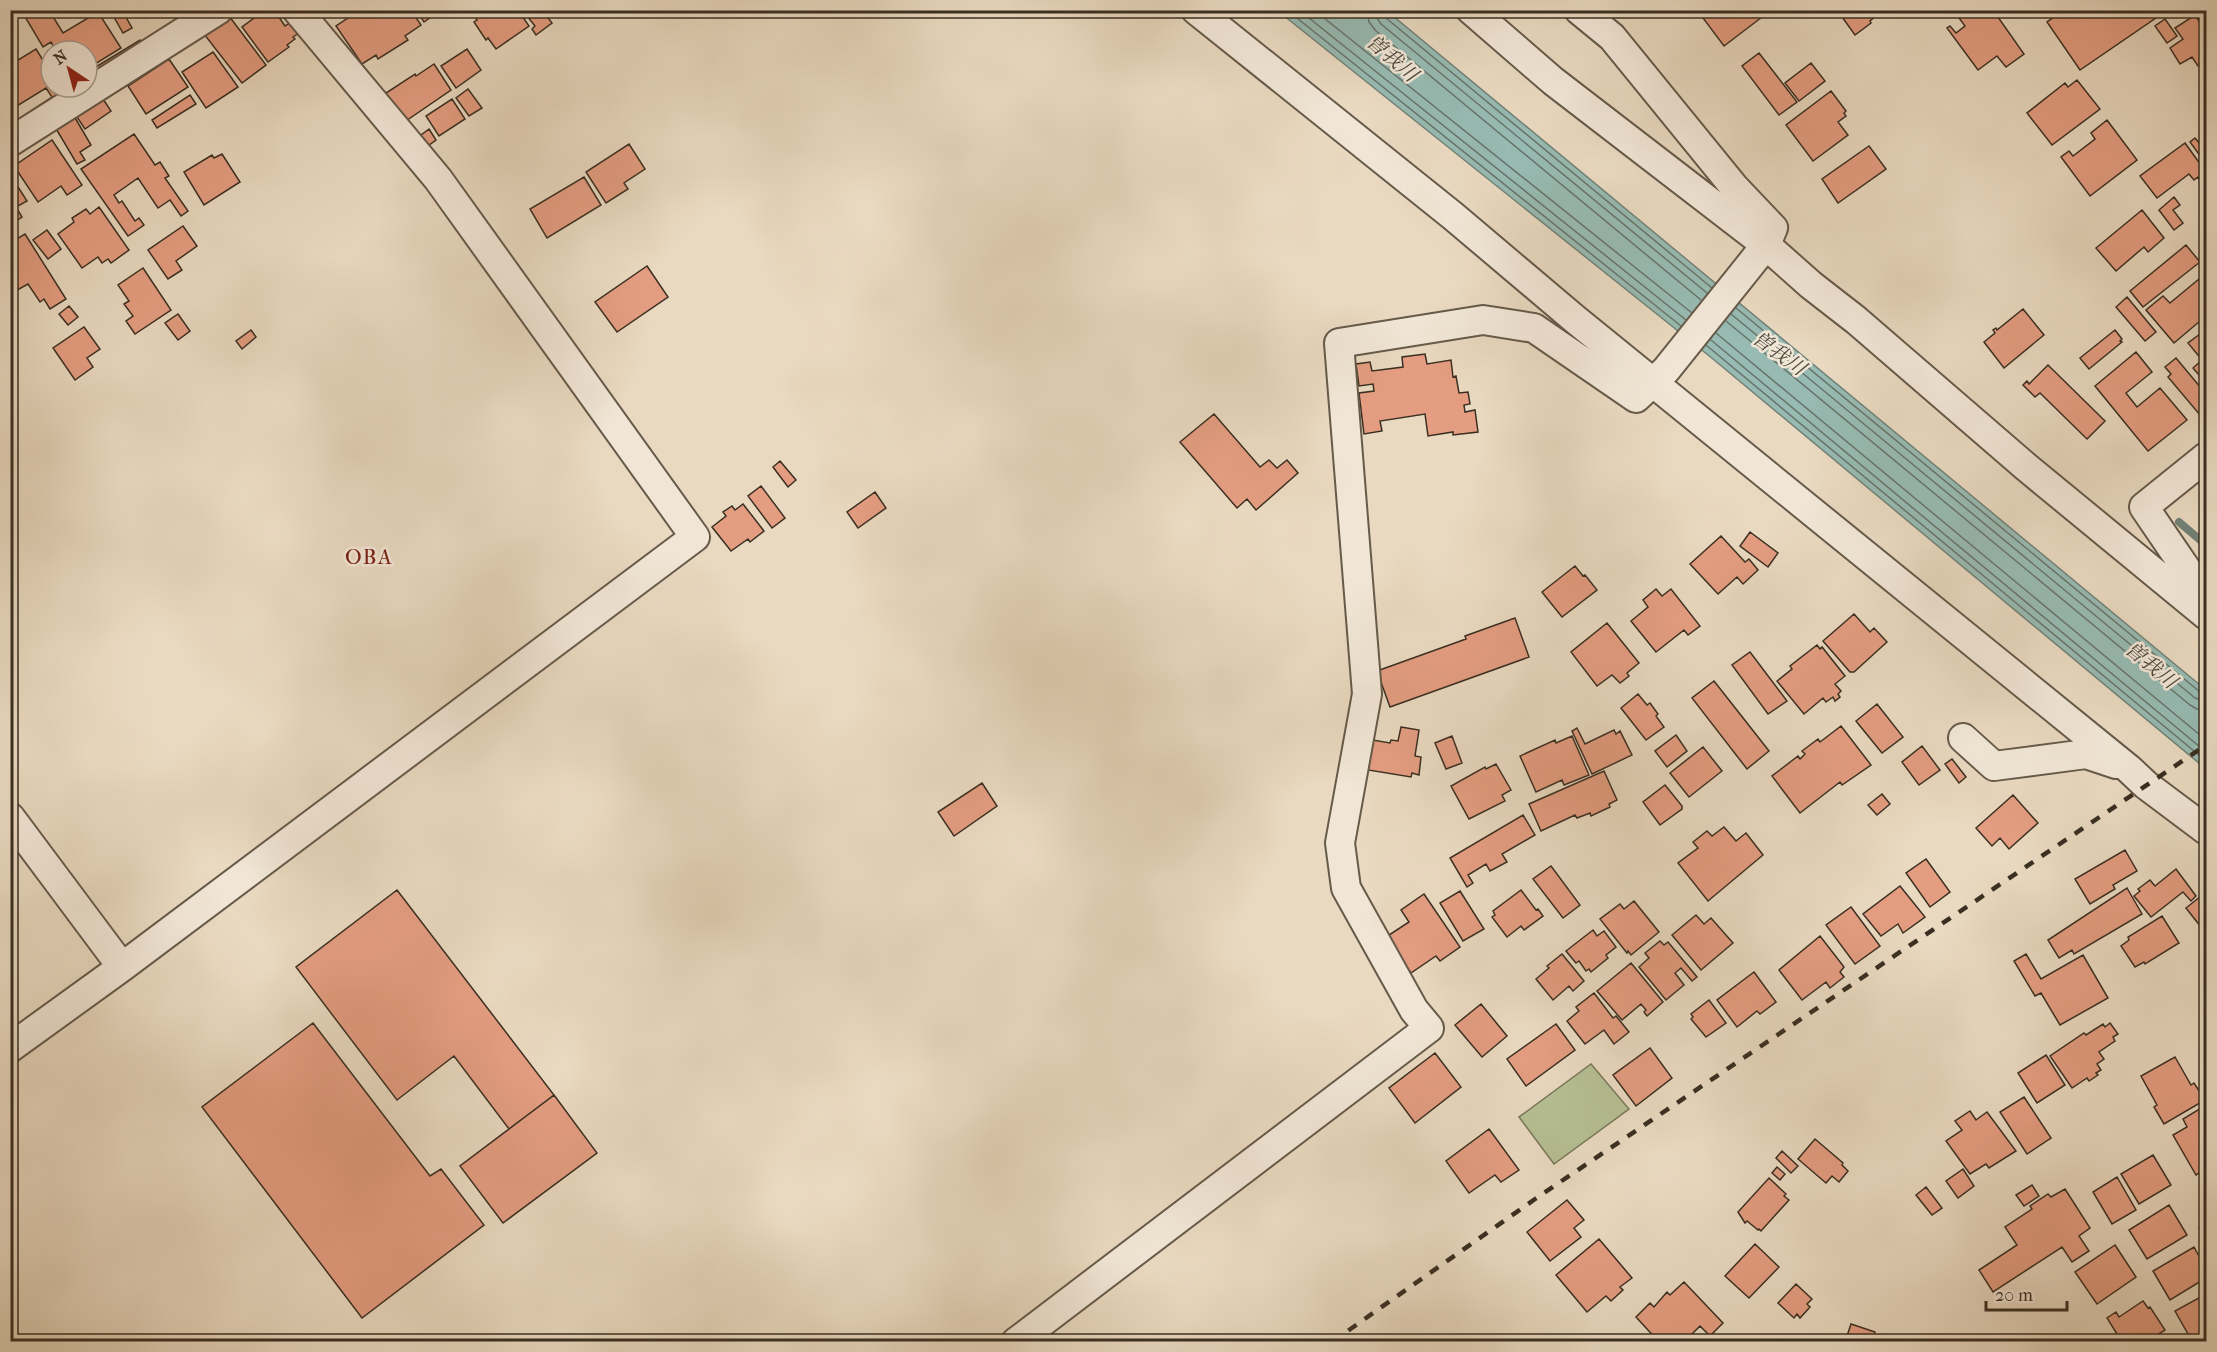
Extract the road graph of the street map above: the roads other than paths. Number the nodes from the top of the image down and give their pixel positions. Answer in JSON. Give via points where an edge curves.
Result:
{"nodes":[{"id":1,"x":218,"y":10,"type":"edge"},
{"id":2,"x":297,"y":10,"type":"edge"},
{"id":3,"x":1196,"y":10,"type":"edge"},
{"id":4,"x":1471,"y":10,"type":"edge"},
{"id":5,"x":1579,"y":10,"type":"edge"},
{"id":6,"x":10,"y":142,"type":"edge"},
{"id":7,"x":1761,"y":250,"type":"junction"},
{"id":8,"x":1660,"y":376,"type":"junction"},
{"id":9,"x":2206,"y":457,"type":"edge"},
{"id":10,"x":2206,"y":598,"type":"edge"},
{"id":11,"x":2206,"y":615,"type":"edge"},
{"id":12,"x":1963,"y":738,"type":"dead end"},
{"id":13,"x":2129,"y":769,"type":"junction"},
{"id":14,"x":10,"y":817,"type":"edge"},
{"id":15,"x":2206,"y":830,"type":"edge"},
{"id":16,"x":122,"y":967,"type":"junction"},
{"id":17,"x":10,"y":1048,"type":"edge"},
{"id":18,"x":1016,"y":1341,"type":"edge"}],
"edges":[{"from":1,"to":6,"type":"street"},
{"from":2,"to":16,"type":"street","via":[[438,179],[695,537]]},
{"from":3,"to":8,"type":"street","via":[[1576,320]]},
{"from":4,"to":7,"type":"street"},
{"from":5,"to":7,"type":"street","via":[[1612,37],[1735,188],[1773,228]]},
{"from":7,"to":8,"type":"street"},
{"from":7,"to":11,"type":"street","via":[[1856,320]]},
{"from":8,"to":13,"type":"street"},
{"from":8,"to":18,"type":"street","via":[[1636,398],[1533,328],[1483,320],[1339,343],[1367,694],[1340,843],[1346,888],[1414,1010],[1430,1028]]},
{"from":9,"to":10,"type":"street","via":[[2144,507]]},
{"from":12,"to":13,"type":"street","via":[[1994,766],[2086,754]]},
{"from":13,"to":15,"type":"street"},
{"from":14,"to":16,"type":"street"},
{"from":16,"to":17,"type":"street"}]}
